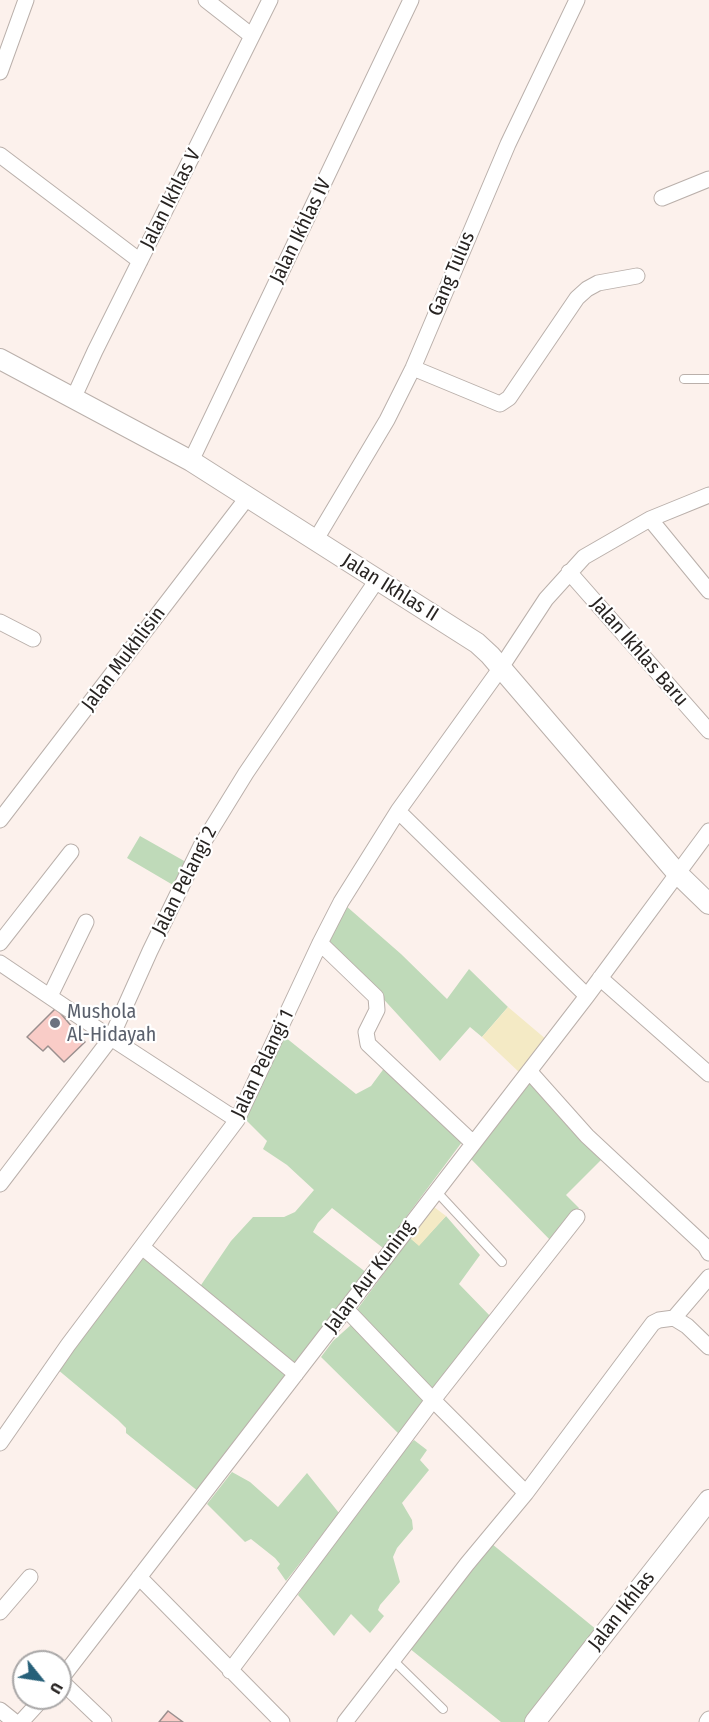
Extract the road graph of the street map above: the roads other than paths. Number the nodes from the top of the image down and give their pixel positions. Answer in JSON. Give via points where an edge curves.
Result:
{"nodes":[{"id":1,"x":26,"y":0,"type":"edge"},
{"id":2,"x":206,"y":0,"type":"edge"},
{"id":3,"x":270,"y":0,"type":"edge"},
{"id":4,"x":411,"y":0,"type":"edge"},
{"id":5,"x":576,"y":0,"type":"edge"},
{"id":6,"x":252,"y":36,"type":"junction"},
{"id":7,"x":0,"y":72,"type":"edge"},
{"id":8,"x":0,"y":155,"type":"edge"},
{"id":9,"x":709,"y":179,"type":"edge"},
{"id":10,"x":662,"y":198,"type":"dead end"},
{"id":11,"x":140,"y":261,"type":"junction"},
{"id":12,"x":636,"y":276,"type":"dead end"},
{"id":13,"x":0,"y":358,"type":"edge"},
{"id":14,"x":412,"y":368,"type":"junction"},
{"id":15,"x":684,"y":379,"type":"dead end"},
{"id":16,"x":709,"y":379,"type":"edge"},
{"id":17,"x":74,"y":399,"type":"junction"},
{"id":18,"x":191,"y":461,"type":"junction"},
{"id":19,"x":709,"y":495,"type":"edge"},
{"id":20,"x":248,"y":498,"type":"junction"},
{"id":21,"x":650,"y":519,"type":"junction"},
{"id":22,"x":315,"y":541,"type":"junction"},
{"id":23,"x":569,"y":572,"type":"junction"},
{"id":24,"x":377,"y":580,"type":"junction"},
{"id":25,"x":706,"y":583,"type":"edge"},
{"id":26,"x":0,"y":622,"type":"edge"},
{"id":27,"x":33,"y":639,"type":"dead end"},
{"id":28,"x":501,"y":669,"type":"junction"},
{"id":29,"x":709,"y":730,"type":"edge"},
{"id":30,"x":398,"y":811,"type":"junction"},
{"id":31,"x":0,"y":820,"type":"edge"},
{"id":32,"x":709,"y":831,"type":"edge"},
{"id":33,"x":71,"y":852,"type":"dead end"},
{"id":34,"x":677,"y":873,"type":"junction"},
{"id":35,"x":709,"y":904,"type":"edge"},
{"id":36,"x":86,"y":922,"type":"dead end"},
{"id":37,"x":1,"y":938,"type":"edge"},
{"id":38,"x":320,"y":943,"type":"junction"},
{"id":39,"x":0,"y":963,"type":"edge"},
{"id":40,"x":600,"y":978,"type":"junction"},
{"id":41,"x":50,"y":996,"type":"junction"},
{"id":42,"x":587,"y":996,"type":"junction"},
{"id":43,"x":111,"y":1038,"type":"junction"},
{"id":44,"x":529,"y":1071,"type":"junction"},
{"id":45,"x":709,"y":1074,"type":"edge"},
{"id":46,"x":237,"y":1120,"type":"junction"},
{"id":47,"x":473,"y":1143,"type":"junction"},
{"id":48,"x":0,"y":1184,"type":"edge"},
{"id":49,"x":436,"y":1191,"type":"junction"},
{"id":50,"x":577,"y":1216,"type":"dead end"},
{"id":51,"x":142,"y":1246,"type":"junction"},
{"id":52,"x":709,"y":1253,"type":"edge"},
{"id":53,"x":502,"y":1262,"type":"dead end"},
{"id":54,"x":709,"y":1277,"type":"edge"},
{"id":55,"x":346,"y":1309,"type":"junction"},
{"id":56,"x":674,"y":1318,"type":"junction"},
{"id":57,"x":709,"y":1347,"type":"edge"},
{"id":58,"x":296,"y":1374,"type":"junction"},
{"id":59,"x":433,"y":1400,"type":"junction"},
{"id":60,"x":0,"y":1443,"type":"edge"},
{"id":61,"x":526,"y":1493,"type":"junction"},
{"id":62,"x":709,"y":1500,"type":"edge"},
{"id":63,"x":30,"y":1577,"type":"dead end"},
{"id":64,"x":139,"y":1577,"type":"junction"},
{"id":65,"x":0,"y":1612,"type":"edge"},
{"id":66,"x":393,"y":1660,"type":"junction"},
{"id":67,"x":72,"y":1664,"type":"edge"},
{"id":68,"x":230,"y":1671,"type":"junction"},
{"id":69,"x":72,"y":1691,"type":"edge"},
{"id":70,"x":443,"y":1709,"type":"dead end"},
{"id":71,"x":0,"y":1710,"type":"edge"},
{"id":72,"x":32,"y":1710,"type":"edge"},
{"id":73,"x":15,"y":1722,"type":"edge"},
{"id":74,"x":21,"y":1722,"type":"edge"},
{"id":75,"x":104,"y":1722,"type":"edge"},
{"id":76,"x":282,"y":1722,"type":"edge"},
{"id":77,"x":345,"y":1722,"type":"edge"},
{"id":78,"x":535,"y":1722,"type":"edge"}],
"edges":[{"from":1,"to":7,"type":"street"},
{"from":2,"to":6,"type":"street"},
{"from":3,"to":6,"type":"street","name":"Jalan Ikhlas V"},
{"from":4,"to":18,"type":"street","name":"Jalan Ikhlas IV"},
{"from":5,"to":14,"type":"street","name":"Gang Tulus","via":[[508,144]]},
{"from":6,"to":11,"type":"street","name":"Jalan Ikhlas V"},
{"from":8,"to":11,"type":"street"},
{"from":9,"to":10,"type":"street"},
{"from":11,"to":17,"type":"street","name":"Jalan Ikhlas V"},
{"from":12,"to":14,"type":"street","via":[[598,283],[577,298],[509,398],[500,404]]},
{"from":13,"to":17,"type":"street","name":"Jalan Ikhlas II"},
{"from":14,"to":22,"type":"street","name":"Gang Tulus","via":[[387,420]]},
{"from":15,"to":16,"type":"lane"},
{"from":17,"to":18,"type":"street","name":"Jalan Ikhlas II"},
{"from":18,"to":20,"type":"street","name":"Jalan Ikhlas II"},
{"from":19,"to":21,"type":"street","name":"Jalan Pelangi 1"},
{"from":20,"to":22,"type":"street","name":"Jalan Ikhlas II"},
{"from":20,"to":31,"type":"street","name":"Jalan Mukhlisin"},
{"from":21,"to":23,"type":"street","name":"Jalan Pelangi 1","via":[[584,557]]},
{"from":21,"to":25,"type":"street"},
{"from":22,"to":24,"type":"street","name":"Jalan Ikhlas II"},
{"from":23,"to":28,"type":"street","name":"Jalan Pelangi 1","via":[[546,599]]},
{"from":23,"to":29,"type":"street","name":"Jalan Ikhlas Baru"},
{"from":24,"to":28,"type":"street","name":"Jalan Ikhlas II","via":[[477,643]]},
{"from":24,"to":43,"type":"street","name":"Jalan Pelangi 2","via":[[201,846]]},
{"from":26,"to":27,"type":"street"},
{"from":28,"to":30,"type":"street","name":"Jalan Pelangi 1"},
{"from":28,"to":34,"type":"street","name":"Jalan Ikhlas II"},
{"from":30,"to":38,"type":"street","name":"Jalan Pelangi 1"},
{"from":30,"to":42,"type":"street"},
{"from":32,"to":34,"type":"street","name":"Jalan Aur Kuning"},
{"from":33,"to":37,"type":"street"},
{"from":34,"to":35,"type":"street","name":"Jalan Ikhlas II"},
{"from":34,"to":40,"type":"street","name":"Jalan Aur Kuning"},
{"from":36,"to":41,"type":"street"},
{"from":38,"to":46,"type":"street","name":"Jalan Pelangi 1"},
{"from":38,"to":47,"type":"street","via":[[376,997],[377,1010],[366,1032],[368,1044]]},
{"from":39,"to":41,"type":"street"},
{"from":40,"to":42,"type":"street","name":"Jalan Aur Kuning"},
{"from":40,"to":45,"type":"street"},
{"from":41,"to":43,"type":"street"},
{"from":42,"to":44,"type":"street","name":"Jalan Aur Kuning"},
{"from":43,"to":46,"type":"street"},
{"from":43,"to":48,"type":"street","name":"Jalan Pelangi 2"},
{"from":44,"to":47,"type":"street","name":"Jalan Aur Kuning"},
{"from":44,"to":52,"type":"street","via":[[587,1136]]},
{"from":46,"to":51,"type":"street","name":"Jalan Pelangi 1"},
{"from":47,"to":49,"type":"street","name":"Jalan Aur Kuning"},
{"from":49,"to":53,"type":"lane"},
{"from":49,"to":55,"type":"street","name":"Jalan Aur Kuning"},
{"from":50,"to":59,"type":"street"},
{"from":51,"to":58,"type":"street"},
{"from":51,"to":60,"type":"street","name":"Jalan Pelangi 1"},
{"from":54,"to":56,"type":"street"},
{"from":55,"to":58,"type":"street","name":"Jalan Aur Kuning"},
{"from":55,"to":59,"type":"street"},
{"from":56,"to":57,"type":"street"},
{"from":56,"to":61,"type":"street","via":[[653,1323]]},
{"from":58,"to":64,"type":"street","name":"Jalan Aur Kuning"},
{"from":59,"to":61,"type":"street"},
{"from":59,"to":68,"type":"street"},
{"from":61,"to":66,"type":"street"},
{"from":62,"to":78,"type":"street","name":"Jalan Ikhlas"},
{"from":63,"to":65,"type":"street"},
{"from":64,"to":67,"type":"street","name":"Jalan Aur Kuning"},
{"from":64,"to":68,"type":"street"},
{"from":66,"to":70,"type":"lane"},
{"from":66,"to":77,"type":"street"},
{"from":68,"to":76,"type":"street"},
{"from":69,"to":75,"type":"street"},
{"from":71,"to":73,"type":"street"},
{"from":72,"to":74,"type":"street"}]}
